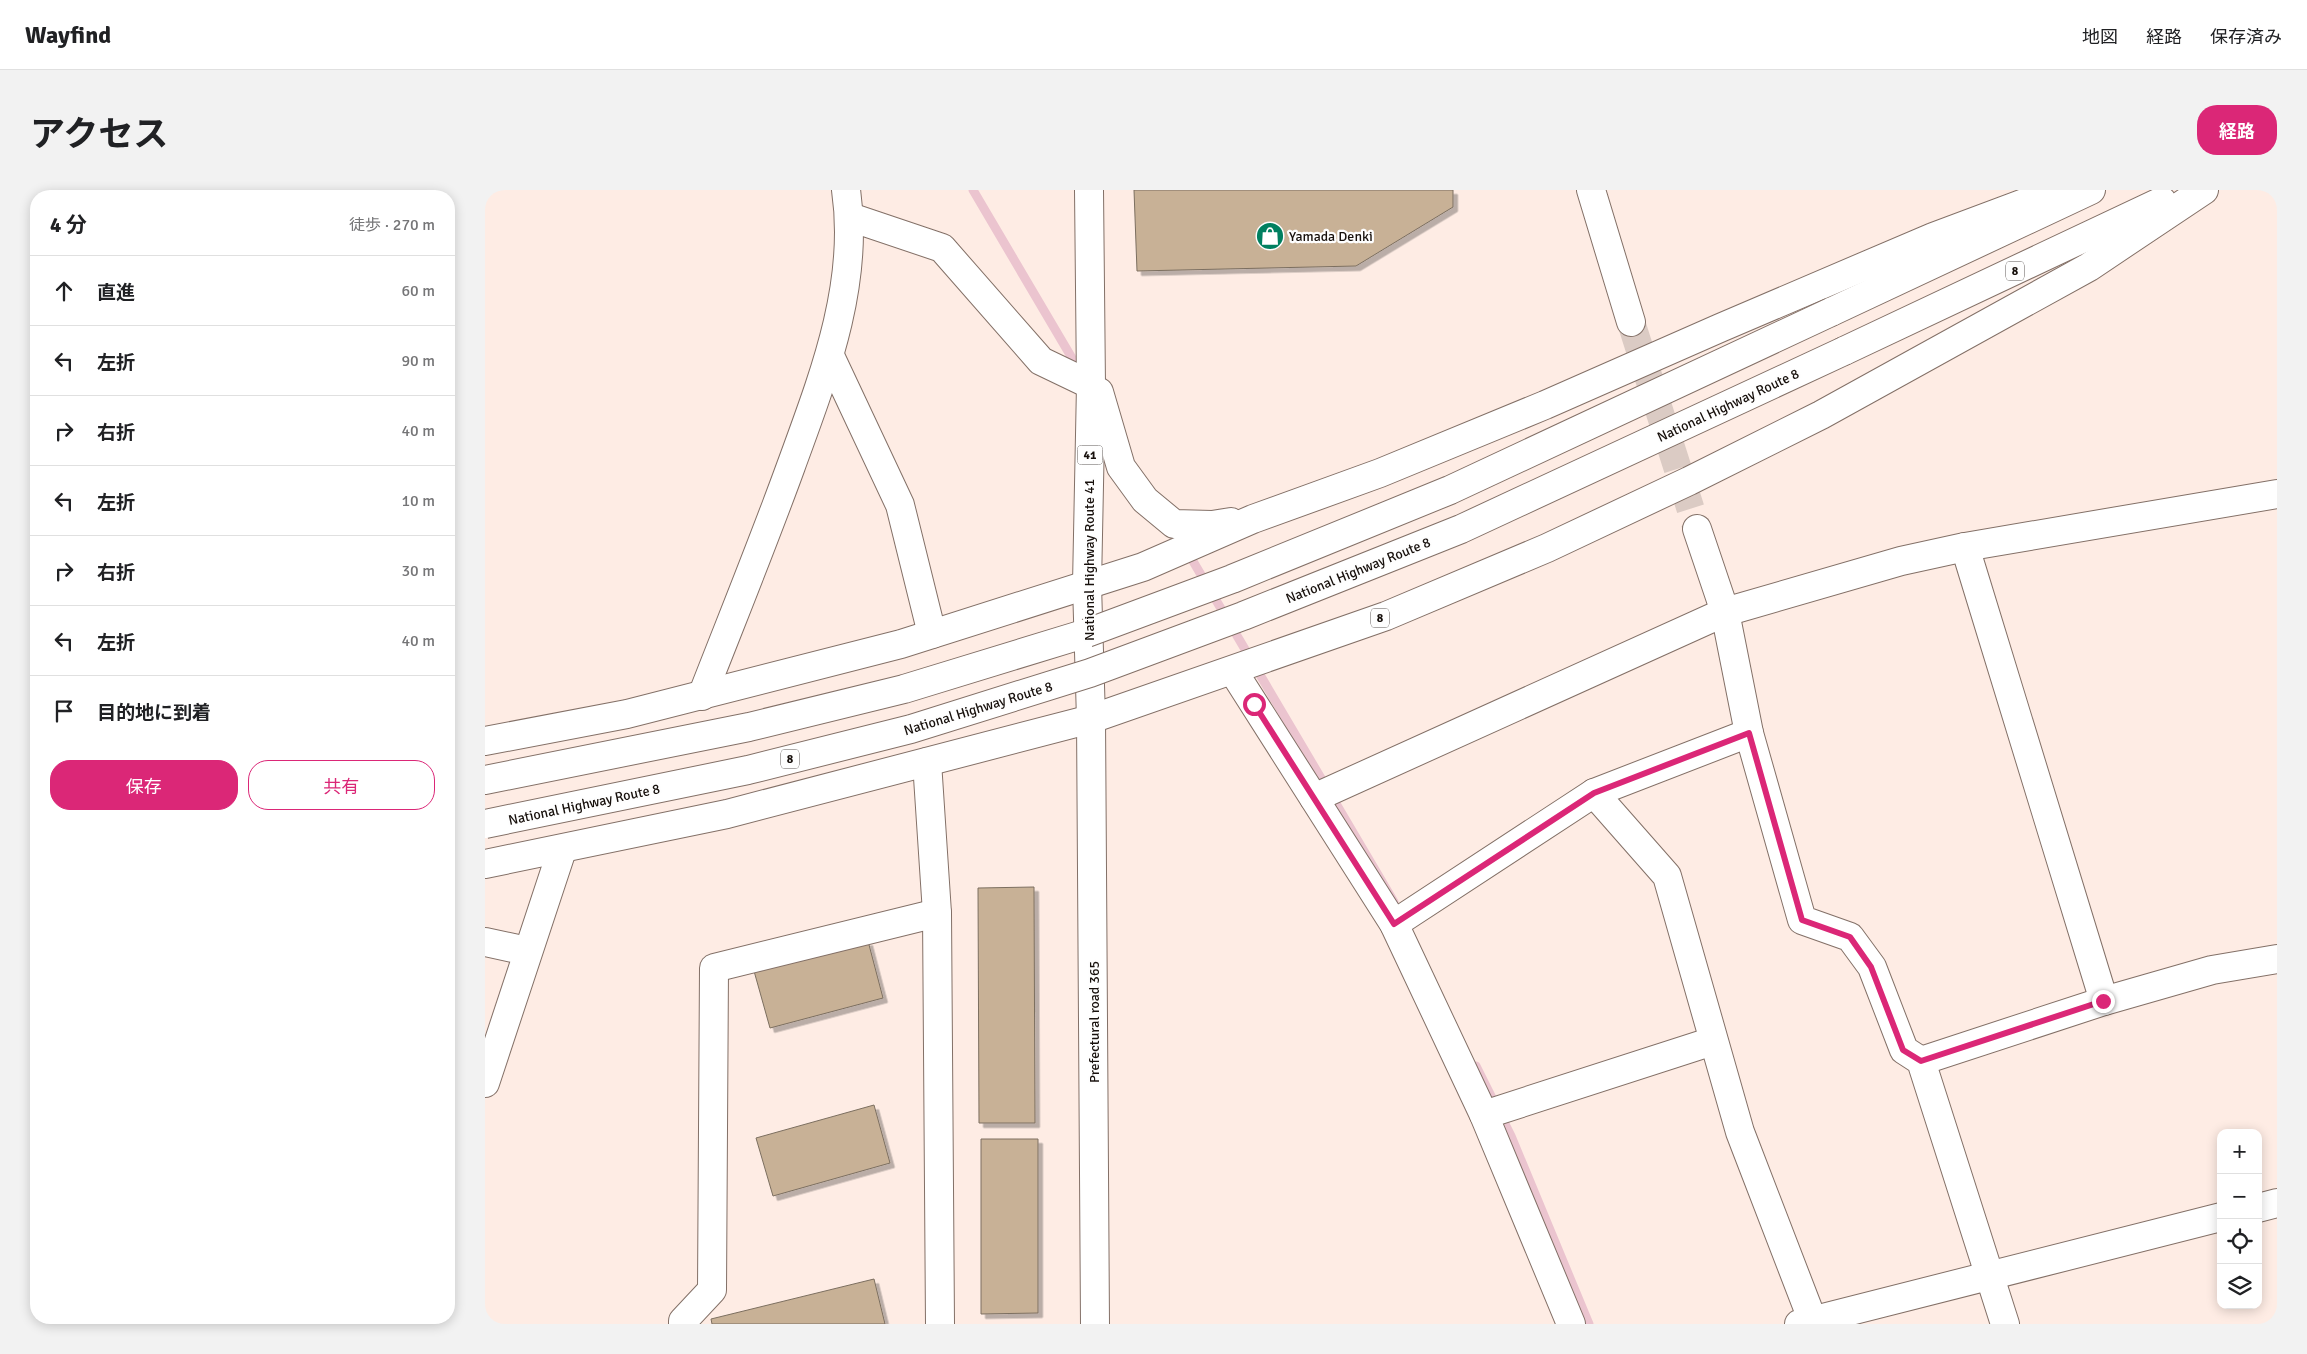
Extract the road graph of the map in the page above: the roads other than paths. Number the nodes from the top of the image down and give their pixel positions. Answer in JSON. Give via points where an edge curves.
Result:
{"nodes":[{"id":1,"x":846,"y":190,"type":"edge"},
{"id":2,"x":1089,"y":190,"type":"edge"},
{"id":3,"x":1591,"y":190,"type":"edge"},
{"id":4,"x":2059,"y":190,"type":"edge"},
{"id":5,"x":2091,"y":190,"type":"edge"},
{"id":6,"x":2186,"y":190,"type":"edge"},
{"id":7,"x":2204,"y":190,"type":"edge"},
{"id":8,"x":850,"y":217,"type":"junction"},
{"id":9,"x":1631,"y":322,"type":"tunnel mouth"},
{"id":10,"x":830,"y":356,"type":"junction"},
{"id":11,"x":1091,"y":373,"type":"junction"},
{"id":12,"x":2277,"y":494,"type":"edge"},
{"id":13,"x":1253,"y":519,"type":"junction"},
{"id":14,"x":1697,"y":529,"type":"tunnel mouth"},
{"id":15,"x":1965,"y":548,"type":"junction"},
{"id":16,"x":1087,"y":585,"type":"junction"},
{"id":17,"x":1725,"y":612,"type":"junction"},
{"id":18,"x":932,"y":634,"type":"junction"},
{"id":19,"x":1233,"y":671,"type":"junction"},
{"id":20,"x":702,"y":696,"type":"junction"},
{"id":21,"x":1091,"y":720,"type":"junction"},
{"id":22,"x":1749,"y":733,"type":"junction"},
{"id":23,"x":485,"y":741,"type":"edge"},
{"id":24,"x":927,"y":762,"type":"junction"},
{"id":25,"x":485,"y":780,"type":"edge"},
{"id":26,"x":1594,"y":793,"type":"junction"},
{"id":27,"x":1313,"y":798,"type":"junction"},
{"id":28,"x":485,"y":824,"type":"edge"},
{"id":29,"x":562,"y":850,"type":"junction"},
{"id":30,"x":485,"y":864,"type":"edge"},
{"id":31,"x":937,"y":914,"type":"junction"},
{"id":32,"x":1394,"y":924,"type":"junction"},
{"id":33,"x":485,"y":942,"type":"edge"},
{"id":34,"x":527,"y":951,"type":"junction"},
{"id":35,"x":2277,"y":959,"type":"edge"},
{"id":36,"x":2103,"y":1001,"type":"junction"},
{"id":37,"x":1713,"y":1041,"type":"junction"},
{"id":38,"x":1921,"y":1061,"type":"junction"},
{"id":39,"x":485,"y":1083,"type":"edge"},
{"id":40,"x":1484,"y":1116,"type":"junction"},
{"id":41,"x":2277,"y":1203,"type":"edge"},
{"id":42,"x":2262,"y":1207,"type":"edge"},
{"id":43,"x":2217,"y":1218,"type":"edge"},
{"id":44,"x":1989,"y":1274,"type":"junction"},
{"id":45,"x":1806,"y":1322,"type":"edge"},
{"id":46,"x":683,"y":1324,"type":"edge"},
{"id":47,"x":940,"y":1324,"type":"edge"},
{"id":48,"x":1095,"y":1324,"type":"edge"},
{"id":49,"x":1571,"y":1324,"type":"edge"},
{"id":50,"x":2005,"y":1324,"type":"edge"}],
"edges":[{"from":1,"to":8,"type":"main road"},
{"from":2,"to":11,"type":"main road","name":"National Highway Route 41","number":"41"},
{"from":3,"to":9,"type":"main road"},
{"from":4,"to":13,"type":"main road","via":[[1933,237],[1435,450]]},
{"from":5,"to":25,"type":"main road","bridge":true,"via":[[1449,490],[1232,579],[1087,633],[904,689],[836,706],[749,727]]},
{"from":6,"to":28,"type":"main road","name":"National Highway Route 8","number":"8","bridge":true,"via":[[1461,529],[1243,616],[1090,673],[911,729],[767,765]]},
{"from":7,"to":19,"type":"main road","number":"8","via":[[2089,267],[1821,415],[1698,476],[1547,548],[1386,616]]},
{"from":8,"to":10,"type":"main road","via":[[844,295]]},
{"from":8,"to":11,"type":"main road","via":[[942,248],[1041,361]]},
{"from":10,"to":18,"type":"main road","via":[[899,505]]},
{"from":10,"to":20,"type":"main road","via":[[764,541]]},
{"from":11,"to":13,"type":"main road","via":[[1121,467],[1145,500],[1174,524],[1212,525]]},
{"from":11,"to":16,"type":"main road","name":"National Highway Route 41","number":"41"},
{"from":12,"to":15,"type":"main road"},
{"from":13,"to":16,"type":"main road","via":[[1143,567]]},
{"from":14,"to":17,"type":"main road"},
{"from":15,"to":17,"type":"main road","via":[[1901,561]]},
{"from":15,"to":36,"type":"main road"},
{"from":16,"to":18,"type":"main road"},
{"from":16,"to":21,"type":"main road","name":"National Highway Route 41","number":"41"},
{"from":17,"to":22,"type":"main road"},
{"from":17,"to":27,"type":"main road"},
{"from":18,"to":20,"type":"main road"},
{"from":19,"to":21,"type":"main road","number":"8"},
{"from":19,"to":27,"type":"main road"},
{"from":20,"to":23,"type":"main road"},
{"from":21,"to":24,"type":"main road","number":"8"},
{"from":21,"to":48,"type":"main road","name":"Prefectural road 365"},
{"from":22,"to":26,"type":"main road"},
{"from":22,"to":38,"type":"main road","via":[[1802,920],[1850,937],[1871,967],[1903,1050]]},
{"from":24,"to":29,"type":"main road","number":"8","via":[[727,814]]},
{"from":24,"to":31,"type":"main road"},
{"from":26,"to":32,"type":"main road"},
{"from":26,"to":37,"type":"main road","via":[[1667,876]]},
{"from":27,"to":32,"type":"main road"},
{"from":29,"to":30,"type":"main road","number":"8"},
{"from":29,"to":34,"type":"main road"},
{"from":31,"to":46,"type":"main road","via":[[714,968],[712,1290],[683,1320]]},
{"from":31,"to":47,"type":"main road"},
{"from":32,"to":40,"type":"main road"},
{"from":33,"to":34,"type":"main road"},
{"from":34,"to":39,"type":"main road"},
{"from":35,"to":36,"type":"main road","via":[[2212,970]]},
{"from":36,"to":38,"type":"main road"},
{"from":37,"to":40,"type":"main road"},
{"from":37,"to":45,"type":"main road","via":[[1740,1132]]},
{"from":38,"to":44,"type":"main road"},
{"from":40,"to":49,"type":"main road"},
{"from":41,"to":42,"type":"main road"},
{"from":43,"to":44,"type":"main road"},
{"from":44,"to":45,"type":"main road"},
{"from":44,"to":50,"type":"main road"}]}
